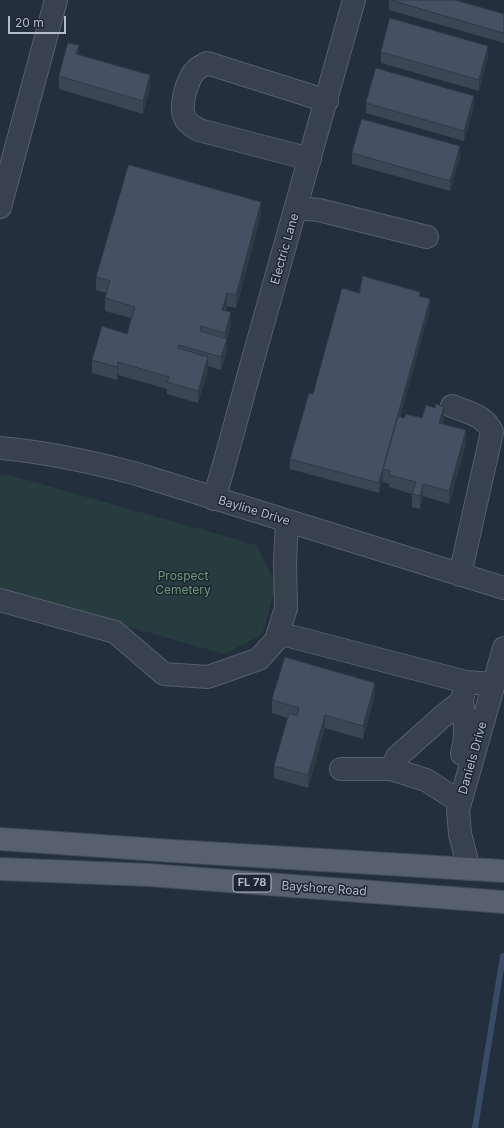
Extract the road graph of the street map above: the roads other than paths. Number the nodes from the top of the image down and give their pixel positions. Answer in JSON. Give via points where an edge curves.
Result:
{"nodes":[{"id":1,"x":56,"y":0,"type":"edge"},
{"id":2,"x":354,"y":0,"type":"edge"},
{"id":3,"x":327,"y":101,"type":"junction"},
{"id":4,"x":310,"y":159,"type":"junction"},
{"id":5,"x":0,"y":207,"type":"edge"},
{"id":6,"x":296,"y":208,"type":"junction"},
{"id":7,"x":427,"y":237,"type":"dead end"},
{"id":8,"x":452,"y":406,"type":"dead end"},
{"id":9,"x":0,"y":448,"type":"edge"},
{"id":10,"x":214,"y":499,"type":"junction"},
{"id":11,"x":287,"y":521,"type":"junction"},
{"id":12,"x":460,"y":574,"type":"junction"},
{"id":13,"x":504,"y":588,"type":"edge"},
{"id":14,"x":0,"y":600,"type":"edge"},
{"id":15,"x":278,"y":633,"type":"junction"},
{"id":16,"x":504,"y":648,"type":"edge"},
{"id":17,"x":493,"y":684,"type":"junction"},
{"id":18,"x":464,"y":692,"type":"junction"},
{"id":19,"x":391,"y":768,"type":"junction"},
{"id":20,"x":342,"y":769,"type":"dead end"},
{"id":21,"x":455,"y":799,"type":"junction"},
{"id":22,"x":0,"y":839,"type":"edge"},
{"id":23,"x":469,"y":868,"type":"junction"},
{"id":24,"x":0,"y":869,"type":"edge"},
{"id":25,"x":504,"y":871,"type":"edge"},
{"id":26,"x":504,"y":902,"type":"edge"}],
"edges":[{"from":1,"to":5,"type":"street"},
{"from":2,"to":3,"type":"street","name":"Electric Lane"},
{"from":3,"to":4,"type":"street","name":"Electric Lane"},
{"from":3,"to":4,"type":"street","via":[[208,63],[197,69],[187,85],[182,110],[185,119],[199,130]]},
{"from":4,"to":6,"type":"street","name":"Electric Lane"},
{"from":6,"to":7,"type":"street","via":[[319,210]]},
{"from":6,"to":10,"type":"street","name":"Electric Lane"},
{"from":8,"to":12,"type":"street","via":[[477,416],[492,432]]},
{"from":9,"to":10,"type":"street","name":"Bayline Drive","via":[[27,450],[102,465]]},
{"from":10,"to":11,"type":"street","name":"Bayline Drive"},
{"from":11,"to":12,"type":"street","name":"Bayline Drive"},
{"from":11,"to":15,"type":"street","via":[[286,608]]},
{"from":12,"to":13,"type":"street","name":"Bayline Drive"},
{"from":14,"to":15,"type":"street","via":[[115,632],[164,674],[208,677],[259,659],[276,640]]},
{"from":15,"to":18,"type":"street"},
{"from":16,"to":17,"type":"street","name":"Daniels Drive"},
{"from":17,"to":18,"type":"street"},
{"from":17,"to":21,"type":"street","name":"Daniels Drive"},
{"from":18,"to":19,"type":"street","via":[[443,716],[397,757]]},
{"from":18,"to":21,"type":"street","via":[[465,743]]},
{"from":19,"to":20,"type":"street"},
{"from":19,"to":21,"type":"street","via":[[426,780]]},
{"from":21,"to":23,"type":"street","name":"Daniels Drive","via":[[460,834]]},
{"from":22,"to":23,"type":"main road","number":"FL 78"},
{"from":23,"to":25,"type":"main road","number":"FL 78"},
{"from":24,"to":26,"type":"main road","name":"Bayshore Road","number":"FL 78","via":[[149,875]]}]}
